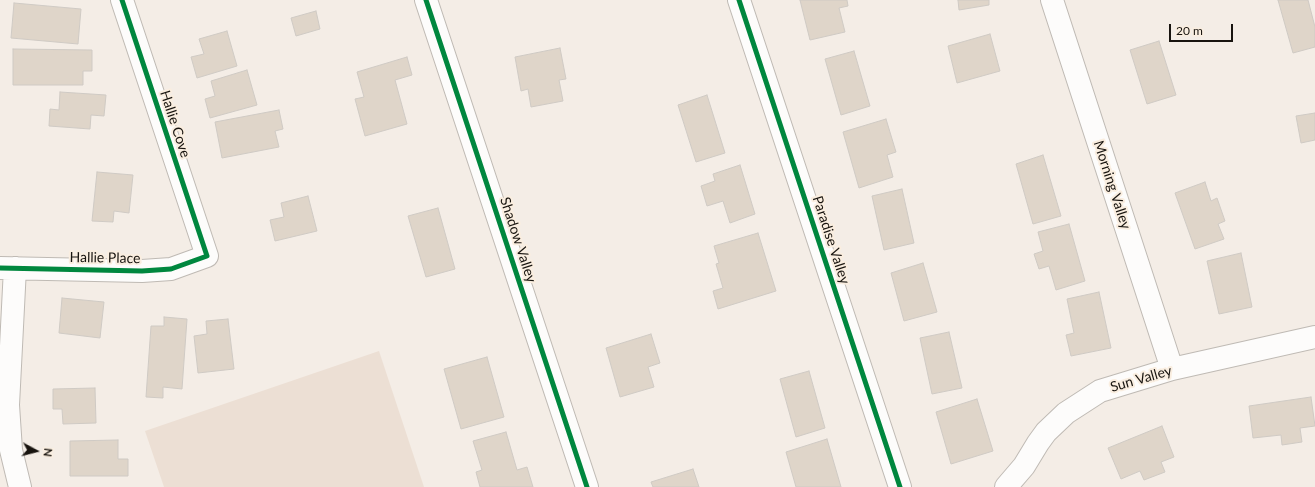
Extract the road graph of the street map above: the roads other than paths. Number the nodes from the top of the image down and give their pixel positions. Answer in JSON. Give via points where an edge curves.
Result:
{"nodes":[{"id":1,"x":122,"y":0,"type":"edge"},
{"id":2,"x":426,"y":0,"type":"edge"},
{"id":3,"x":739,"y":0,"type":"edge"},
{"id":4,"x":1052,"y":0,"type":"edge"},
{"id":5,"x":207,"y":256,"type":"joint"},
{"id":6,"x":8,"y":268,"type":"edge"},
{"id":7,"x":1315,"y":337,"type":"edge"},
{"id":8,"x":1172,"y":369,"type":"junction"},
{"id":9,"x":20,"y":487,"type":"edge"},
{"id":10,"x":587,"y":487,"type":"edge"},
{"id":11,"x":900,"y":487,"type":"edge"},
{"id":12,"x":1006,"y":487,"type":"edge"}],
"edges":[{"from":1,"to":5,"type":"street","name":"Hallie Cove"},
{"from":2,"to":10,"type":"street","name":"Shadow Valley"},
{"from":3,"to":11,"type":"street","name":"Paradise Valley"},
{"from":4,"to":8,"type":"street","name":"Morning Valley"},
{"from":5,"to":6,"type":"street","name":"Hallie Place","via":[[171,269],[142,271]]},
{"from":6,"to":9,"type":"street","via":[[8,406],[11,450]]},
{"from":7,"to":8,"type":"street","name":"Sun Valley"},
{"from":8,"to":12,"type":"street","name":"Sun Valley","via":[[1100,391],[1066,413],[1046,432],[1024,466]]}]}
